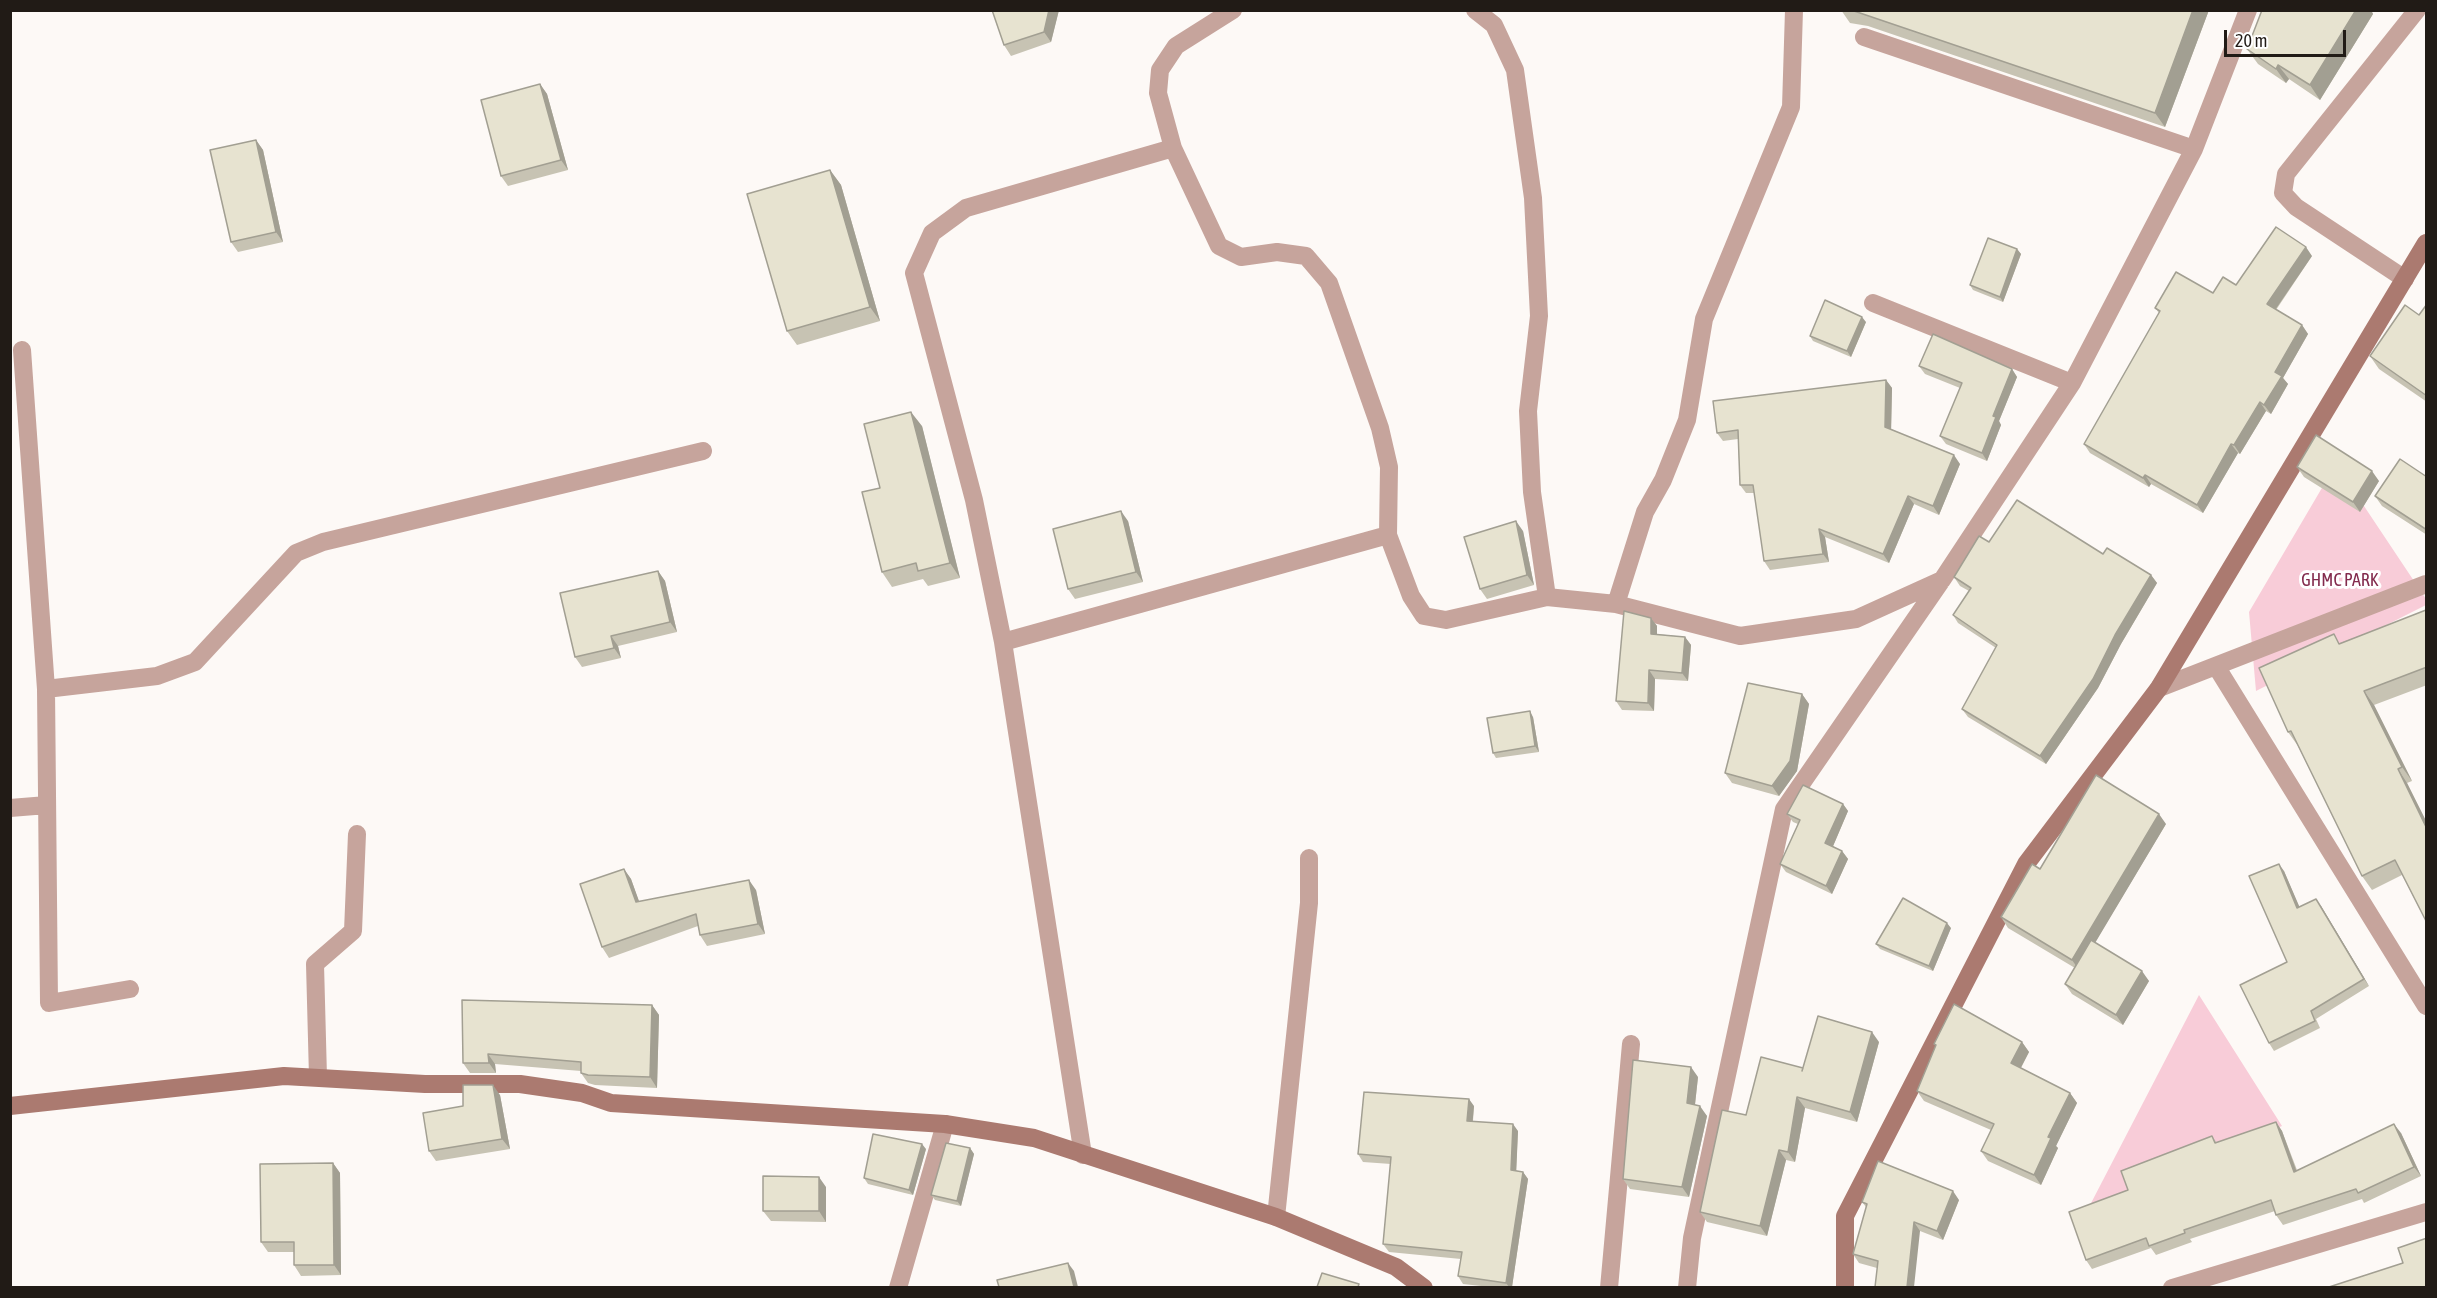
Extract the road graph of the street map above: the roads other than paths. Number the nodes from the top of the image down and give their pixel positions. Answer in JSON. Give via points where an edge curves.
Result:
{"nodes":[{"id":1,"x":1233,"y":10,"type":"edge"},
{"id":2,"x":1475,"y":10,"type":"edge"},
{"id":3,"x":1794,"y":10,"type":"edge"},
{"id":4,"x":2248,"y":10,"type":"edge"},
{"id":5,"x":2417,"y":10,"type":"edge"},
{"id":6,"x":1495,"y":18,"type":"edge"},
{"id":7,"x":1864,"y":37,"type":"edge"},
{"id":8,"x":1173,"y":148,"type":"junction"},
{"id":9,"x":2194,"y":149,"type":"junction"},
{"id":10,"x":2427,"y":243,"type":"edge"},
{"id":11,"x":2405,"y":279,"type":"junction"},
{"id":12,"x":1873,"y":303,"type":"dead end"},
{"id":13,"x":22,"y":350,"type":"dead end"},
{"id":14,"x":2072,"y":383,"type":"junction"},
{"id":15,"x":703,"y":451,"type":"dead end"},
{"id":16,"x":1388,"y":535,"type":"junction"},
{"id":17,"x":1942,"y":580,"type":"junction"},
{"id":18,"x":2427,"y":584,"type":"edge"},
{"id":19,"x":1547,"y":597,"type":"junction"},
{"id":20,"x":1616,"y":604,"type":"junction"},
{"id":21,"x":1003,"y":642,"type":"junction"},
{"id":22,"x":2216,"y":666,"type":"junction"},
{"id":23,"x":2159,"y":688,"type":"junction"},
{"id":24,"x":46,"y":689,"type":"junction"},
{"id":25,"x":47,"y":805,"type":"junction"},
{"id":26,"x":10,"y":808,"type":"edge"},
{"id":27,"x":357,"y":834,"type":"dead end"},
{"id":28,"x":1309,"y":858,"type":"dead end"},
{"id":29,"x":130,"y":989,"type":"dead end"},
{"id":30,"x":2427,"y":1006,"type":"edge"},
{"id":31,"x":1630,"y":1044,"type":"dead end"},
{"id":32,"x":318,"y":1077,"type":"junction"},
{"id":33,"x":10,"y":1106,"type":"edge"},
{"id":34,"x":945,"y":1124,"type":"junction"},
{"id":35,"x":1083,"y":1155,"type":"junction"},
{"id":36,"x":2427,"y":1212,"type":"edge"},
{"id":37,"x":1276,"y":1217,"type":"junction"},
{"id":38,"x":898,"y":1287,"type":"edge"},
{"id":39,"x":1424,"y":1287,"type":"edge"},
{"id":40,"x":1609,"y":1287,"type":"edge"},
{"id":41,"x":1687,"y":1287,"type":"edge"},
{"id":42,"x":1845,"y":1287,"type":"edge"},
{"id":43,"x":2172,"y":1287,"type":"edge"}],
"edges":[{"from":1,"to":8,"type":"street","via":[[1176,46],[1160,70],[1158,93]]},
{"from":2,"to":6,"type":"street"},
{"from":3,"to":20,"type":"street","via":[[1791,107],[1704,319],[1687,420],[1663,480],[1645,512]]},
{"from":4,"to":9,"type":"street"},
{"from":5,"to":11,"type":"street","via":[[2286,174],[2283,193],[2296,207]]},
{"from":6,"to":19,"type":"street","via":[[1515,70],[1533,198],[1539,316],[1528,411],[1532,492]]},
{"from":7,"to":9,"type":"street"},
{"from":8,"to":16,"type":"street","via":[[1219,246],[1241,257],[1277,252],[1306,256],[1329,283],[1385,447],[1389,466]]},
{"from":8,"to":21,"type":"street","via":[[966,208],[932,233],[914,273],[975,500]]},
{"from":9,"to":14,"type":"street"},
{"from":10,"to":11,"type":"street"},
{"from":11,"to":23,"type":"street"},
{"from":12,"to":14,"type":"street"},
{"from":13,"to":24,"type":"street"},
{"from":14,"to":17,"type":"street"},
{"from":15,"to":24,"type":"street","via":[[323,542],[296,553],[195,662],[157,676]]},
{"from":16,"to":19,"type":"street","via":[[1411,596],[1424,616],[1446,620]]},
{"from":16,"to":21,"type":"street"},
{"from":17,"to":20,"type":"street","via":[[1856,619],[1740,636]]},
{"from":17,"to":41,"type":"street","via":[[1784,809],[1692,1238]]},
{"from":18,"to":22,"type":"street"},
{"from":19,"to":20,"type":"street"},
{"from":21,"to":35,"type":"street"},
{"from":22,"to":23,"type":"street"},
{"from":22,"to":30,"type":"street"},
{"from":23,"to":42,"type":"street","via":[[2026,864],[1845,1216]]},
{"from":24,"to":25,"type":"street"},
{"from":25,"to":26,"type":"street"},
{"from":25,"to":29,"type":"street","via":[[49,1003]]},
{"from":27,"to":32,"type":"street","via":[[353,931],[315,964]]},
{"from":28,"to":37,"type":"street","via":[[1309,903]]},
{"from":31,"to":40,"type":"street"},
{"from":32,"to":33,"type":"street","via":[[284,1076]]},
{"from":32,"to":34,"type":"street","via":[[425,1084],[520,1084],[582,1093],[611,1102]]},
{"from":34,"to":35,"type":"street","via":[[1034,1138]]},
{"from":34,"to":38,"type":"street"},
{"from":35,"to":37,"type":"street"},
{"from":36,"to":43,"type":"street"},
{"from":37,"to":39,"type":"street","via":[[1396,1267]]}]}
